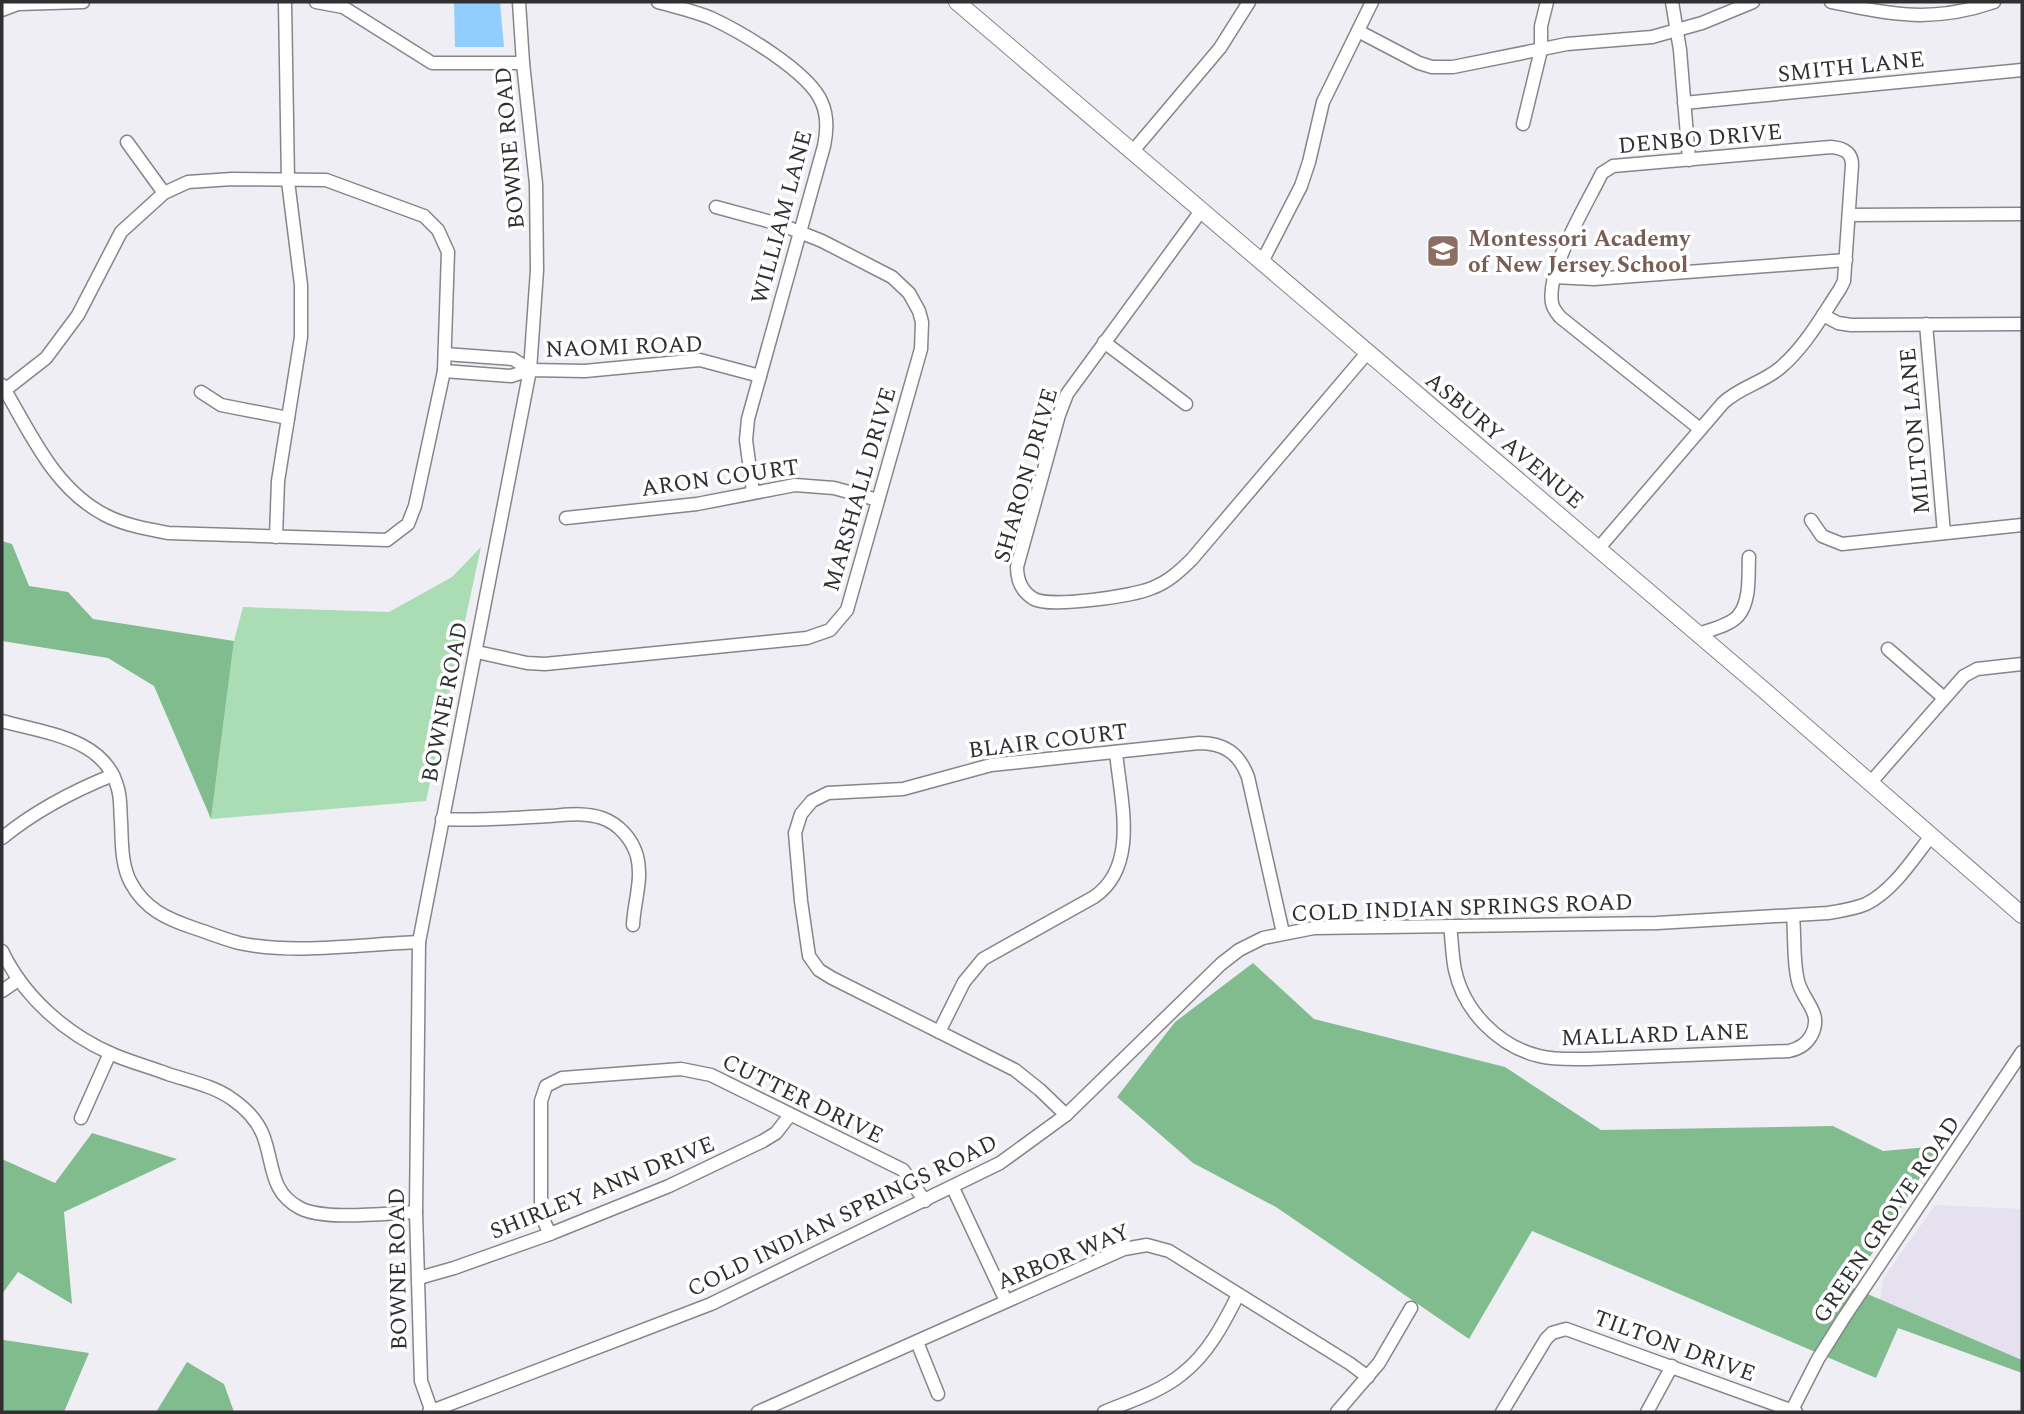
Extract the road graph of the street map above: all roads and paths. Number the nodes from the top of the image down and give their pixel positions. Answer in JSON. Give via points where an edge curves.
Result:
{"nodes":[{"id":1,"x":83,"y":2,"type":"edge"},
{"id":2,"x":285,"y":2,"type":"edge"},
{"id":3,"x":316,"y":2,"type":"edge"},
{"id":4,"x":519,"y":2,"type":"edge"},
{"id":5,"x":659,"y":2,"type":"edge"},
{"id":6,"x":957,"y":2,"type":"edge"},
{"id":7,"x":1249,"y":2,"type":"edge"},
{"id":8,"x":1372,"y":2,"type":"edge"},
{"id":9,"x":1547,"y":2,"type":"edge"},
{"id":10,"x":1672,"y":2,"type":"edge"},
{"id":11,"x":1753,"y":2,"type":"edge"},
{"id":12,"x":1831,"y":2,"type":"edge"},
{"id":13,"x":1994,"y":2,"type":"edge"},
{"id":14,"x":2,"y":10,"type":"edge"},
{"id":15,"x":1676,"y":29,"type":"junction"},
{"id":16,"x":1358,"y":31,"type":"junction"},
{"id":17,"x":1541,"y":50,"type":"junction"},
{"id":18,"x":523,"y":63,"type":"junction"},
{"id":19,"x":2022,"y":70,"type":"edge"},
{"id":20,"x":1685,"y":103,"type":"junction"},
{"id":21,"x":1523,"y":124,"type":"dead end"},
{"id":22,"x":127,"y":142,"type":"dead end"},
{"id":23,"x":1133,"y":151,"type":"junction"},
{"id":24,"x":1689,"y":160,"type":"junction"},
{"id":25,"x":288,"y":181,"type":"junction"},
{"id":26,"x":164,"y":193,"type":"junction"},
{"id":27,"x":716,"y":207,"type":"dead end"},
{"id":28,"x":1201,"y":211,"type":"junction"},
{"id":29,"x":2022,"y":214,"type":"edge"},
{"id":30,"x":1849,"y":215,"type":"junction"},
{"id":31,"x":800,"y":233,"type":"junction"},
{"id":32,"x":1846,"y":260,"type":"junction"},
{"id":33,"x":1262,"y":262,"type":"junction"},
{"id":34,"x":1553,"y":277,"type":"junction"},
{"id":35,"x":1823,"y":315,"type":"junction"},
{"id":36,"x":1926,"y":324,"type":"junction"},
{"id":37,"x":2022,"y":324,"type":"edge"},
{"id":38,"x":1104,"y":342,"type":"junction"},
{"id":39,"x":1367,"y":353,"type":"junction"},
{"id":40,"x":445,"y":354,"type":"junction"},
{"id":41,"x":530,"y":370,"type":"junction"},
{"id":42,"x":444,"y":371,"type":"junction"},
{"id":43,"x":760,"y":376,"type":"junction"},
{"id":44,"x":3,"y":387,"type":"edge"},
{"id":45,"x":201,"y":392,"type":"dead end"},
{"id":46,"x":1186,"y":404,"type":"dead end"},
{"id":47,"x":288,"y":418,"type":"junction"},
{"id":48,"x":1700,"y":429,"type":"junction"},
{"id":49,"x":753,"y":492,"type":"junction"},
{"id":50,"x":878,"y":500,"type":"junction"},
{"id":51,"x":566,"y":517,"type":"dead end"},
{"id":52,"x":1811,"y":520,"type":"dead end"},
{"id":53,"x":2022,"y":525,"type":"edge"},
{"id":54,"x":1944,"y":533,"type":"junction"},
{"id":55,"x":276,"y":537,"type":"junction"},
{"id":56,"x":1598,"y":550,"type":"junction"},
{"id":57,"x":1749,"y":557,"type":"dead end"},
{"id":58,"x":1698,"y":635,"type":"junction"},
{"id":59,"x":1888,"y":649,"type":"dead end"},
{"id":60,"x":477,"y":652,"type":"junction"},
{"id":61,"x":2022,"y":664,"type":"edge"},
{"id":62,"x":1944,"y":698,"type":"junction"},
{"id":63,"x":2,"y":721,"type":"edge"},
{"id":64,"x":1116,"y":752,"type":"junction"},
{"id":65,"x":113,"y":775,"type":"junction"},
{"id":66,"x":1871,"y":782,"type":"junction"},
{"id":67,"x":442,"y":819,"type":"junction"},
{"id":68,"x":1931,"y":836,"type":"junction"},
{"id":69,"x":2,"y":838,"type":"edge"},
{"id":70,"x":2022,"y":915,"type":"edge"},
{"id":71,"x":1793,"y":916,"type":"junction"},
{"id":72,"x":634,"y":925,"type":"dead end"},
{"id":73,"x":1450,"y":926,"type":"junction"},
{"id":74,"x":1283,"y":933,"type":"junction"},
{"id":75,"x":419,"y":942,"type":"junction"},
{"id":76,"x":2,"y":951,"type":"edge"},
{"id":77,"x":18,"y":980,"type":"junction"},
{"id":78,"x":2,"y":990,"type":"edge"},
{"id":79,"x":939,"y":1032,"type":"junction"},
{"id":80,"x":2022,"y":1052,"type":"edge"},
{"id":81,"x":110,"y":1053,"type":"junction"},
{"id":82,"x":790,"y":1115,"type":"junction"},
{"id":83,"x":1066,"y":1115,"type":"junction"},
{"id":84,"x":81,"y":1118,"type":"dead end"},
{"id":85,"x":953,"y":1188,"type":"junction"},
{"id":86,"x":925,"y":1201,"type":"junction"},
{"id":87,"x":416,"y":1212,"type":"junction"},
{"id":88,"x":550,"y":1234,"type":"junction"},
{"id":89,"x":418,"y":1278,"type":"junction"},
{"id":90,"x":1238,"y":1295,"type":"junction"},
{"id":91,"x":1006,"y":1301,"type":"junction"},
{"id":92,"x":1411,"y":1308,"type":"dead end"},
{"id":93,"x":917,"y":1342,"type":"junction"},
{"id":94,"x":1672,"y":1366,"type":"junction"},
{"id":95,"x":1368,"y":1377,"type":"junction"},
{"id":96,"x":938,"y":1394,"type":"dead end"},
{"id":97,"x":431,"y":1412,"type":"edge"},
{"id":98,"x":758,"y":1412,"type":"edge"},
{"id":99,"x":1104,"y":1412,"type":"edge"},
{"id":100,"x":1337,"y":1412,"type":"edge"},
{"id":101,"x":1502,"y":1412,"type":"edge"},
{"id":102,"x":1647,"y":1412,"type":"edge"},
{"id":103,"x":1793,"y":1412,"type":"edge"}],
"edges":[{"from":1,"to":14,"type":"street","via":[[18,4]]},
{"from":2,"to":25,"type":"street"},
{"from":3,"to":18,"type":"street","via":[[343,7],[432,63]]},
{"from":4,"to":18,"type":"street","name":"BOWNE ROAD"},
{"from":5,"to":31,"type":"street","name":"WILLIAM LANE","via":[[725,25],[800,74],[816,90],[825,113],[826,135]]},
{"from":6,"to":23,"type":"main road","name":"ASBURY AVENUE"},
{"from":7,"to":23,"type":"street","via":[[1220,48]]},
{"from":8,"to":16,"type":"street"},
{"from":9,"to":17,"type":"street"},
{"from":10,"to":15,"type":"street"},
{"from":11,"to":15,"type":"street"},
{"from":12,"to":13,"type":"street","via":[[1887,14],[1926,16]]},
{"from":15,"to":17,"type":"street","via":[[1652,37]]},
{"from":15,"to":20,"type":"street"},
{"from":16,"to":17,"type":"street","via":[[1432,66],[1453,67]]},
{"from":16,"to":33,"type":"street","via":[[1323,103],[1301,186]]},
{"from":17,"to":21,"type":"street"},
{"from":18,"to":41,"type":"street","name":"BOWNE ROAD","via":[[537,197]]},
{"from":19,"to":20,"type":"street","name":"SMITH LANE"},
{"from":20,"to":24,"type":"street"},
{"from":22,"to":26,"type":"street"},
{"from":23,"to":28,"type":"main road","name":"ASBURY AVENUE"},
{"from":24,"to":30,"type":"street","name":"DENBO DRIVE","via":[[1831,147],[1846,150],[1852,165]]},
{"from":24,"to":34,"type":"street","name":"DENBO DRIVE","via":[[1602,173]]},
{"from":25,"to":26,"type":"street","via":[[188,182]]},
{"from":25,"to":40,"type":"street","via":[[326,180],[424,216],[438,230],[448,252]]},
{"from":25,"to":47,"type":"street","via":[[301,285],[301,337]]},
{"from":26,"to":44,"type":"street","via":[[121,232],[78,315],[46,358]]},
{"from":27,"to":31,"type":"street","name":"MARSHALL DRIVE"},
{"from":28,"to":33,"type":"main road","name":"ASBURY AVENUE"},
{"from":28,"to":38,"type":"street","name":"SHARON DRIVE"},
{"from":29,"to":30,"type":"street"},
{"from":30,"to":32,"type":"street"},
{"from":31,"to":43,"type":"street","name":"WILLIAM LANE"},
{"from":31,"to":50,"type":"street","name":"MARSHALL DRIVE","via":[[892,278],[909,293],[919,311],[921,349]]},
{"from":32,"to":34,"type":"street","via":[[1594,279]]},
{"from":32,"to":35,"type":"street","via":[[1844,281]]},
{"from":33,"to":39,"type":"main road","name":"ASBURY AVENUE"},
{"from":34,"to":48,"type":"street","via":[[1552,303],[1560,317]]},
{"from":35,"to":36,"type":"street","via":[[1851,325]]},
{"from":35,"to":48,"type":"street","via":[[1788,360],[1730,397]]},
{"from":36,"to":37,"type":"street"},
{"from":36,"to":54,"type":"street","name":"MILTON LANE"},
{"from":38,"to":39,"type":"street","name":"SHARON DRIVE","via":[[1062,405],[1017,567],[1022,588],[1045,603],[1125,596],[1149,590],[1175,575]]},
{"from":38,"to":46,"type":"street"},
{"from":39,"to":56,"type":"main road","name":"ASBURY AVENUE"},
{"from":40,"to":41,"type":"street","via":[[513,359]]},
{"from":40,"to":42,"type":"street"},
{"from":41,"to":42,"type":"street","via":[[512,376]]},
{"from":41,"to":43,"type":"street","name":"NAOMI ROAD","via":[[585,371],[700,360]]},
{"from":41,"to":60,"type":"street","name":"BOWNE ROAD"},
{"from":42,"to":55,"type":"street","via":[[408,524],[387,540]]},
{"from":43,"to":49,"type":"street","name":"WILLIAM LANE","via":[[746,432]]},
{"from":44,"to":55,"type":"street","via":[[52,471],[105,515],[168,534]]},
{"from":45,"to":47,"type":"street","via":[[221,405]]},
{"from":47,"to":55,"type":"street","via":[[278,481]]},
{"from":48,"to":56,"type":"street"},
{"from":49,"to":50,"type":"street","name":"ARON COURT","via":[[811,485]]},
{"from":49,"to":51,"type":"street","name":"ARON COURT","via":[[697,504]]},
{"from":50,"to":60,"type":"street","name":"MARSHALL DRIVE","via":[[847,610],[835,626],[820,635],[545,664]]},
{"from":52,"to":54,"type":"street","via":[[1822,536],[1842,544]]},
{"from":53,"to":54,"type":"street"},
{"from":56,"to":58,"type":"main road","name":"ASBURY AVENUE"},
{"from":57,"to":58,"type":"street","via":[[1746,598],[1738,616]]},
{"from":58,"to":66,"type":"main road","name":"ASBURY AVENUE"},
{"from":59,"to":62,"type":"street"},
{"from":60,"to":67,"type":"street","name":"BOWNE ROAD"},
{"from":61,"to":62,"type":"street","via":[[1969,672]]},
{"from":62,"to":66,"type":"street"},
{"from":63,"to":65,"type":"street","via":[[83,744]]},
{"from":64,"to":74,"type":"street","name":"BLAIR COURT","via":[[1210,743],[1237,756],[1248,777]]},
{"from":64,"to":79,"type":"street","via":[[1124,843],[1116,874],[1094,897],[983,959],[964,982]]},
{"from":64,"to":79,"type":"street","name":"BLAIR COURT","via":[[991,765],[904,789],[828,793],[811,801],[801,814],[795,833],[804,929],[813,963],[832,978]]},
{"from":65,"to":69,"type":"street","via":[[48,806]]},
{"from":65,"to":75,"type":"street","via":[[119,790],[128,876],[139,896],[166,918],[223,939],[261,946]]},
{"from":66,"to":68,"type":"main road","name":"ASBURY AVENUE"},
{"from":67,"to":72,"type":"street","via":[[584,815],[610,821],[623,832],[637,856]]},
{"from":67,"to":75,"type":"street","name":"BOWNE ROAD"},
{"from":68,"to":70,"type":"main road","name":"ASBURY AVENUE"},
{"from":68,"to":71,"type":"street","name":"COLD INDIAN SPRINGS ROAD","via":[[1903,871],[1869,902]]},
{"from":71,"to":73,"type":"street","name":"COLD INDIAN SPRINGS ROAD"},
{"from":71,"to":73,"type":"street","name":"MALLARD LANE","via":[[1797,980],[1816,1020],[1803,1046],[1789,1051],[1588,1059],[1525,1052],[1482,1022],[1455,971]]},
{"from":73,"to":74,"type":"street","name":"COLD INDIAN SPRINGS ROAD"},
{"from":74,"to":83,"type":"street","name":"COLD INDIAN SPRINGS ROAD","via":[[1258,941],[1221,964]]},
{"from":75,"to":87,"type":"street","name":"BOWNE ROAD"},
{"from":76,"to":77,"type":"street"},
{"from":77,"to":78,"type":"street"},
{"from":77,"to":81,"type":"street","via":[[59,1022]]},
{"from":79,"to":83,"type":"street","name":"BLAIR COURT","via":[[1015,1070]]},
{"from":80,"to":103,"type":"street","name":"GREEN GROVE ROAD","via":[[1843,1319]]},
{"from":81,"to":84,"type":"street"},
{"from":81,"to":87,"type":"street","via":[[219,1091],[243,1106],[263,1135],[277,1187],[299,1208],[324,1214]]},
{"from":82,"to":86,"type":"street","name":"CUTTER DRIVE","via":[[903,1170]]},
{"from":82,"to":88,"type":"street","name":"SHIRLEY ANN DRIVE","via":[[763,1141],[669,1186]]},
{"from":82,"to":88,"type":"street","name":"CUTTER DRIVE","via":[[711,1075],[690,1070],[554,1080],[546,1086],[541,1101],[541,1215]]},
{"from":83,"to":85,"type":"street","name":"COLD INDIAN SPRINGS ROAD","via":[[1014,1155]]},
{"from":85,"to":86,"type":"street","name":"COLD INDIAN SPRINGS ROAD"},
{"from":85,"to":91,"type":"street"},
{"from":86,"to":97,"type":"street","name":"COLD INDIAN SPRINGS ROAD","via":[[711,1304]]},
{"from":87,"to":89,"type":"street","name":"BOWNE ROAD"},
{"from":88,"to":89,"type":"street","name":"SHIRLEY ANN DRIVE"},
{"from":89,"to":97,"type":"street","name":"BOWNE ROAD","via":[[421,1381]]},
{"from":90,"to":91,"type":"street","name":"ARBOR WAY","via":[[1169,1251],[1147,1245],[1124,1249]]},
{"from":90,"to":95,"type":"street","name":"ARBOR WAY"},
{"from":90,"to":99,"type":"street","via":[[1196,1362],[1172,1381]]},
{"from":91,"to":93,"type":"street","name":"ARBOR WAY"},
{"from":92,"to":95,"type":"street"},
{"from":93,"to":96,"type":"street"},
{"from":93,"to":98,"type":"street","name":"ARBOR WAY"},
{"from":94,"to":101,"type":"street","name":"TILTON DRIVE","via":[[1572,1329],[1558,1330],[1546,1339]]},
{"from":94,"to":102,"type":"street"},
{"from":94,"to":103,"type":"street","name":"TILTON DRIVE"},
{"from":95,"to":100,"type":"street"}]}
